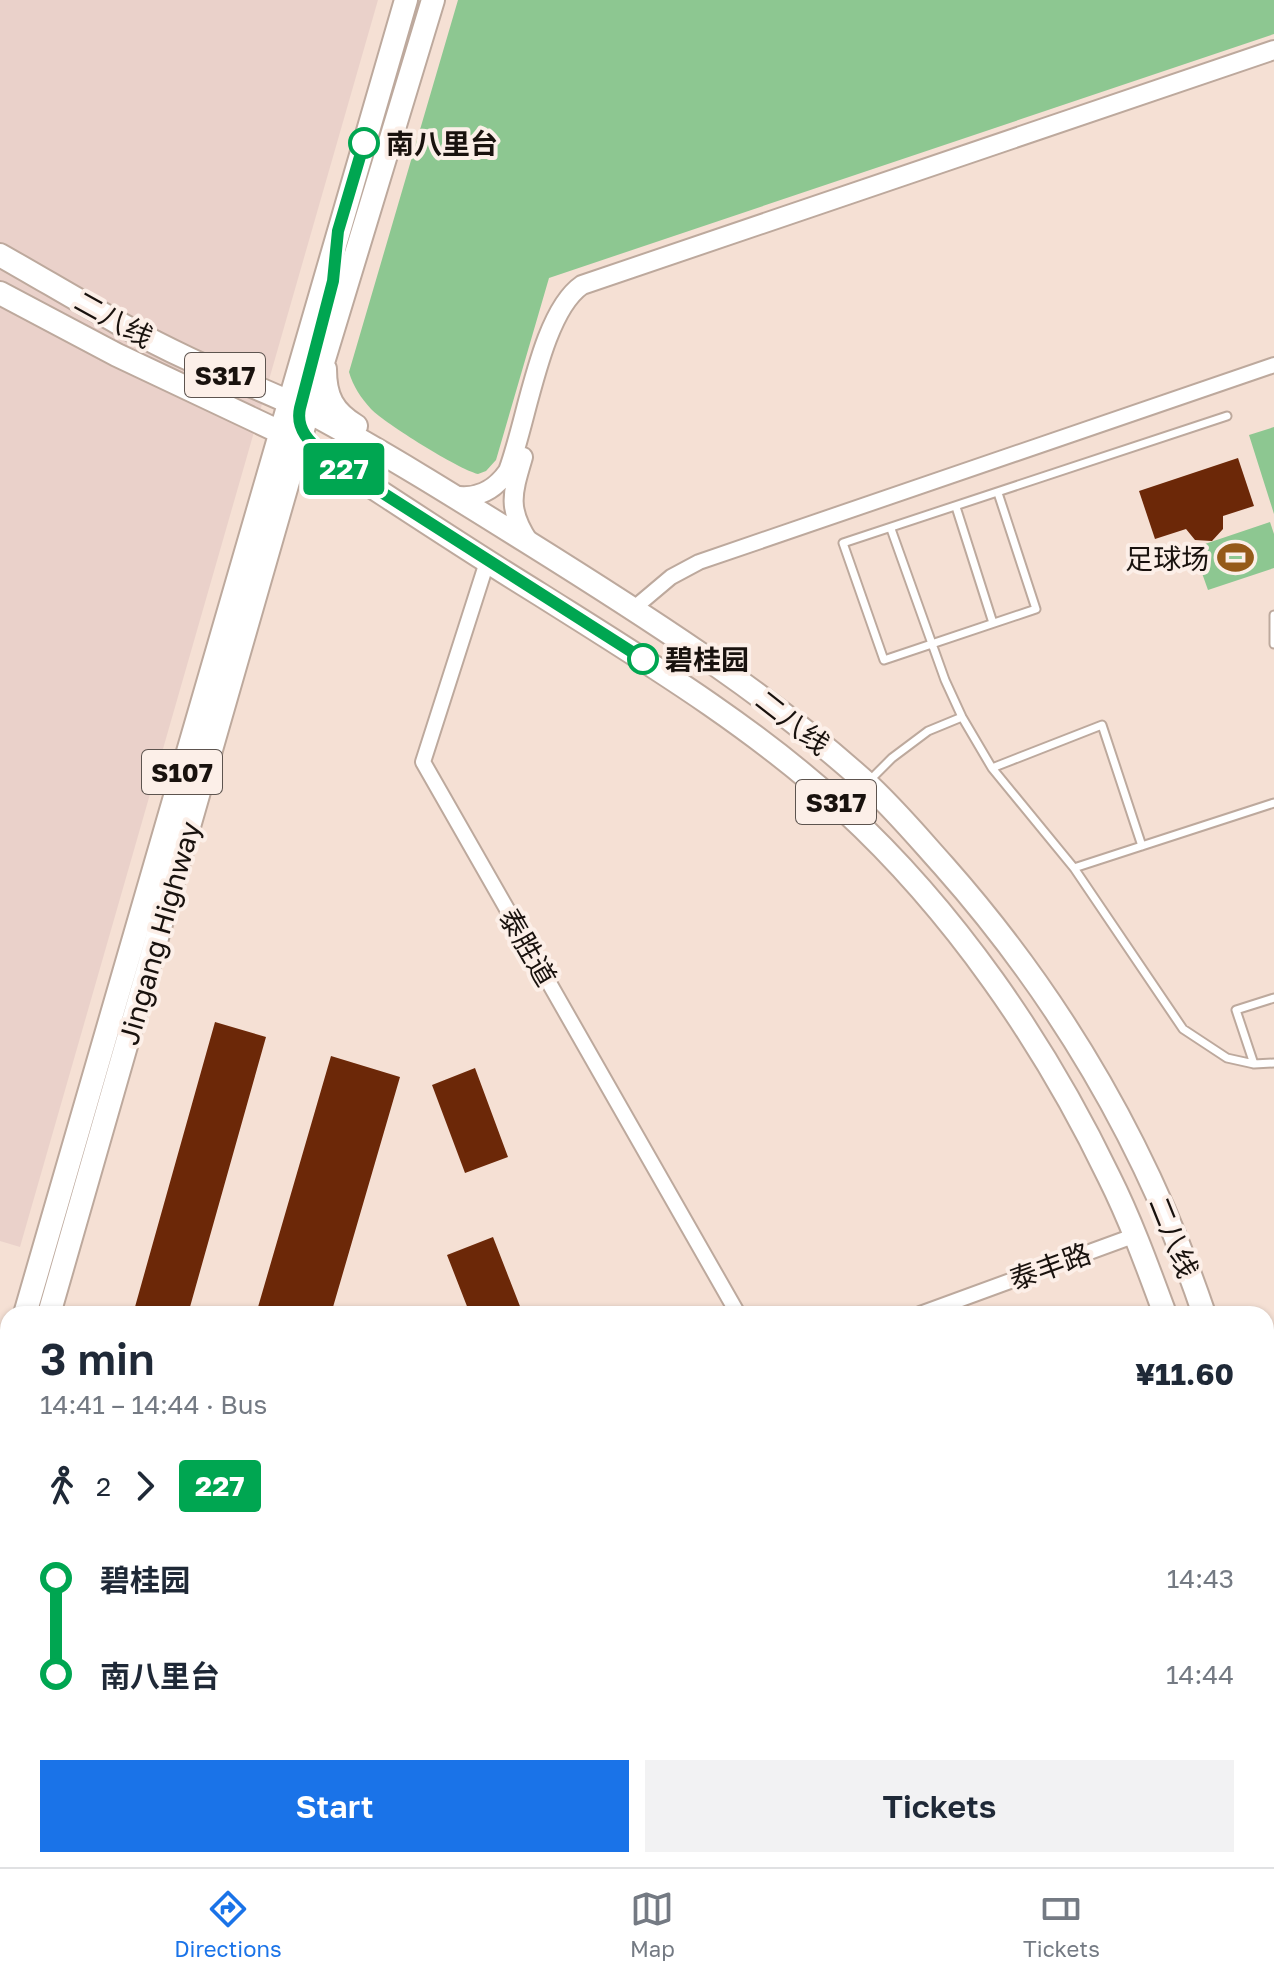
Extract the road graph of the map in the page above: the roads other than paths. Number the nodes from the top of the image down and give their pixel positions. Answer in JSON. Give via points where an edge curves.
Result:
{"nodes":[{"id":1,"x":406,"y":0,"type":"edge"},
{"id":2,"x":433,"y":0,"type":"edge"},
{"id":3,"x":1274,"y":50,"type":"edge"},
{"id":4,"x":1274,"y":63,"type":"edge"},
{"id":5,"x":0,"y":255,"type":"edge"},
{"id":6,"x":0,"y":293,"type":"edge"},
{"id":7,"x":326,"y":357,"type":"junction"},
{"id":8,"x":1274,"y":365,"type":"edge"},
{"id":9,"x":1227,"y":416,"type":"dead end"},
{"id":10,"x":297,"y":422,"type":"junction"},
{"id":11,"x":998,"y":493,"type":"junction"},
{"id":12,"x":451,"y":495,"type":"junction"},
{"id":13,"x":956,"y":507,"type":"junction"},
{"id":14,"x":891,"y":529,"type":"junction"},
{"id":15,"x":531,"y":545,"type":"junction"},
{"id":16,"x":487,"y":562,"type":"junction"},
{"id":17,"x":633,"y":609,"type":"junction"},
{"id":18,"x":1274,"y":615,"type":"edge"},
{"id":19,"x":993,"y":623,"type":"junction"},
{"id":20,"x":932,"y":644,"type":"junction"},
{"id":21,"x":1274,"y":644,"type":"edge"},
{"id":22,"x":962,"y":717,"type":"junction"},
{"id":23,"x":992,"y":768,"type":"junction"},
{"id":24,"x":867,"y":783,"type":"junction"},
{"id":25,"x":1274,"y":803,"type":"edge"},
{"id":26,"x":842,"y":808,"type":"junction"},
{"id":27,"x":1142,"y":846,"type":"junction"},
{"id":28,"x":1074,"y":868,"type":"junction"},
{"id":29,"x":1274,"y":998,"type":"edge"},
{"id":30,"x":1274,"y":1063,"type":"edge"},
{"id":31,"x":1254,"y":1064,"type":"junction"},
{"id":32,"x":1136,"y":1235,"type":"junction"},
{"id":33,"x":27,"y":1306,"type":"edge"},
{"id":34,"x":51,"y":1306,"type":"edge"},
{"id":35,"x":733,"y":1306,"type":"edge"},
{"id":36,"x":942,"y":1306,"type":"edge"},
{"id":37,"x":1162,"y":1306,"type":"edge"},
{"id":38,"x":1201,"y":1306,"type":"edge"}],
"edges":[{"from":1,"to":10,"type":"main road","via":[[338,231],[333,281]]},
{"from":2,"to":7,"type":"main road","name":"Jingang Highway","number":"S107"},
{"from":3,"to":12,"type":"street","via":[[582,285],[564,301],[550,328],[508,471],[483,494]]},
{"from":4,"to":15,"type":"street","via":[[584,297],[560,327],[514,488],[514,514]]},
{"from":5,"to":10,"type":"main road","name":"二八线","number":"S317"},
{"from":6,"to":10,"type":"main road","name":"二八线","number":"S317","via":[[117,355]]},
{"from":7,"to":10,"type":"main road","name":"Jingang Highway","number":"S107"},
{"from":7,"to":12,"type":"main road","via":[[327,390],[337,413]]},
{"from":8,"to":17,"type":"street","via":[[699,562],[671,577]]},
{"from":9,"to":11,"type":"lane"},
{"from":10,"to":12,"type":"main road","name":"二八线","number":"S317"},
{"from":10,"to":16,"type":"main road","name":"二八线","number":"S317","via":[[328,458]]},
{"from":10,"to":33,"type":"main road","name":"Jingang Highway","number":"S107"},
{"from":10,"to":34,"type":"main road","name":"Jingang Highway","number":"S107"},
{"from":11,"to":13,"type":"lane"},
{"from":11,"to":19,"type":"lane","via":[[1036,609]]},
{"from":12,"to":15,"type":"main road","name":"二八线","number":"S317"},
{"from":13,"to":14,"type":"lane"},
{"from":13,"to":19,"type":"lane"},
{"from":14,"to":20,"type":"lane"},
{"from":14,"to":20,"type":"lane","via":[[843,543],[884,660]]},
{"from":15,"to":17,"type":"main road","name":"二八线","number":"S317"},
{"from":16,"to":26,"type":"main road","name":"二八线","number":"S317","via":[[666,673]]},
{"from":16,"to":35,"type":"street","name":"泰胜道","via":[[423,762]]},
{"from":17,"to":24,"type":"main road","name":"二八线","number":"S317","via":[[766,699]]},
{"from":18,"to":21,"type":"lane"},
{"from":19,"to":20,"type":"lane"},
{"from":20,"to":22,"type":"lane"},
{"from":22,"to":23,"type":"lane"},
{"from":22,"to":24,"type":"lane","via":[[928,731]]},
{"from":23,"to":27,"type":"lane","via":[[1102,725]]},
{"from":23,"to":28,"type":"lane"},
{"from":24,"to":26,"type":"lane"},
{"from":24,"to":38,"type":"main road","name":"二八线","number":"S317","via":[[979,905],[1074,1039],[1140,1155]]},
{"from":25,"to":27,"type":"lane"},
{"from":26,"to":32,"type":"main road","name":"二八线","number":"S317","via":[[948,923],[1029,1035],[1076,1112]]},
{"from":27,"to":28,"type":"lane"},
{"from":28,"to":31,"type":"lane","via":[[1183,1029],[1227,1058]]},
{"from":29,"to":31,"type":"lane","via":[[1236,1010]]},
{"from":30,"to":31,"type":"lane"},
{"from":32,"to":36,"type":"street","name":"泰丰路"},
{"from":32,"to":37,"type":"main road","name":"二八线","number":"S317"}]}
